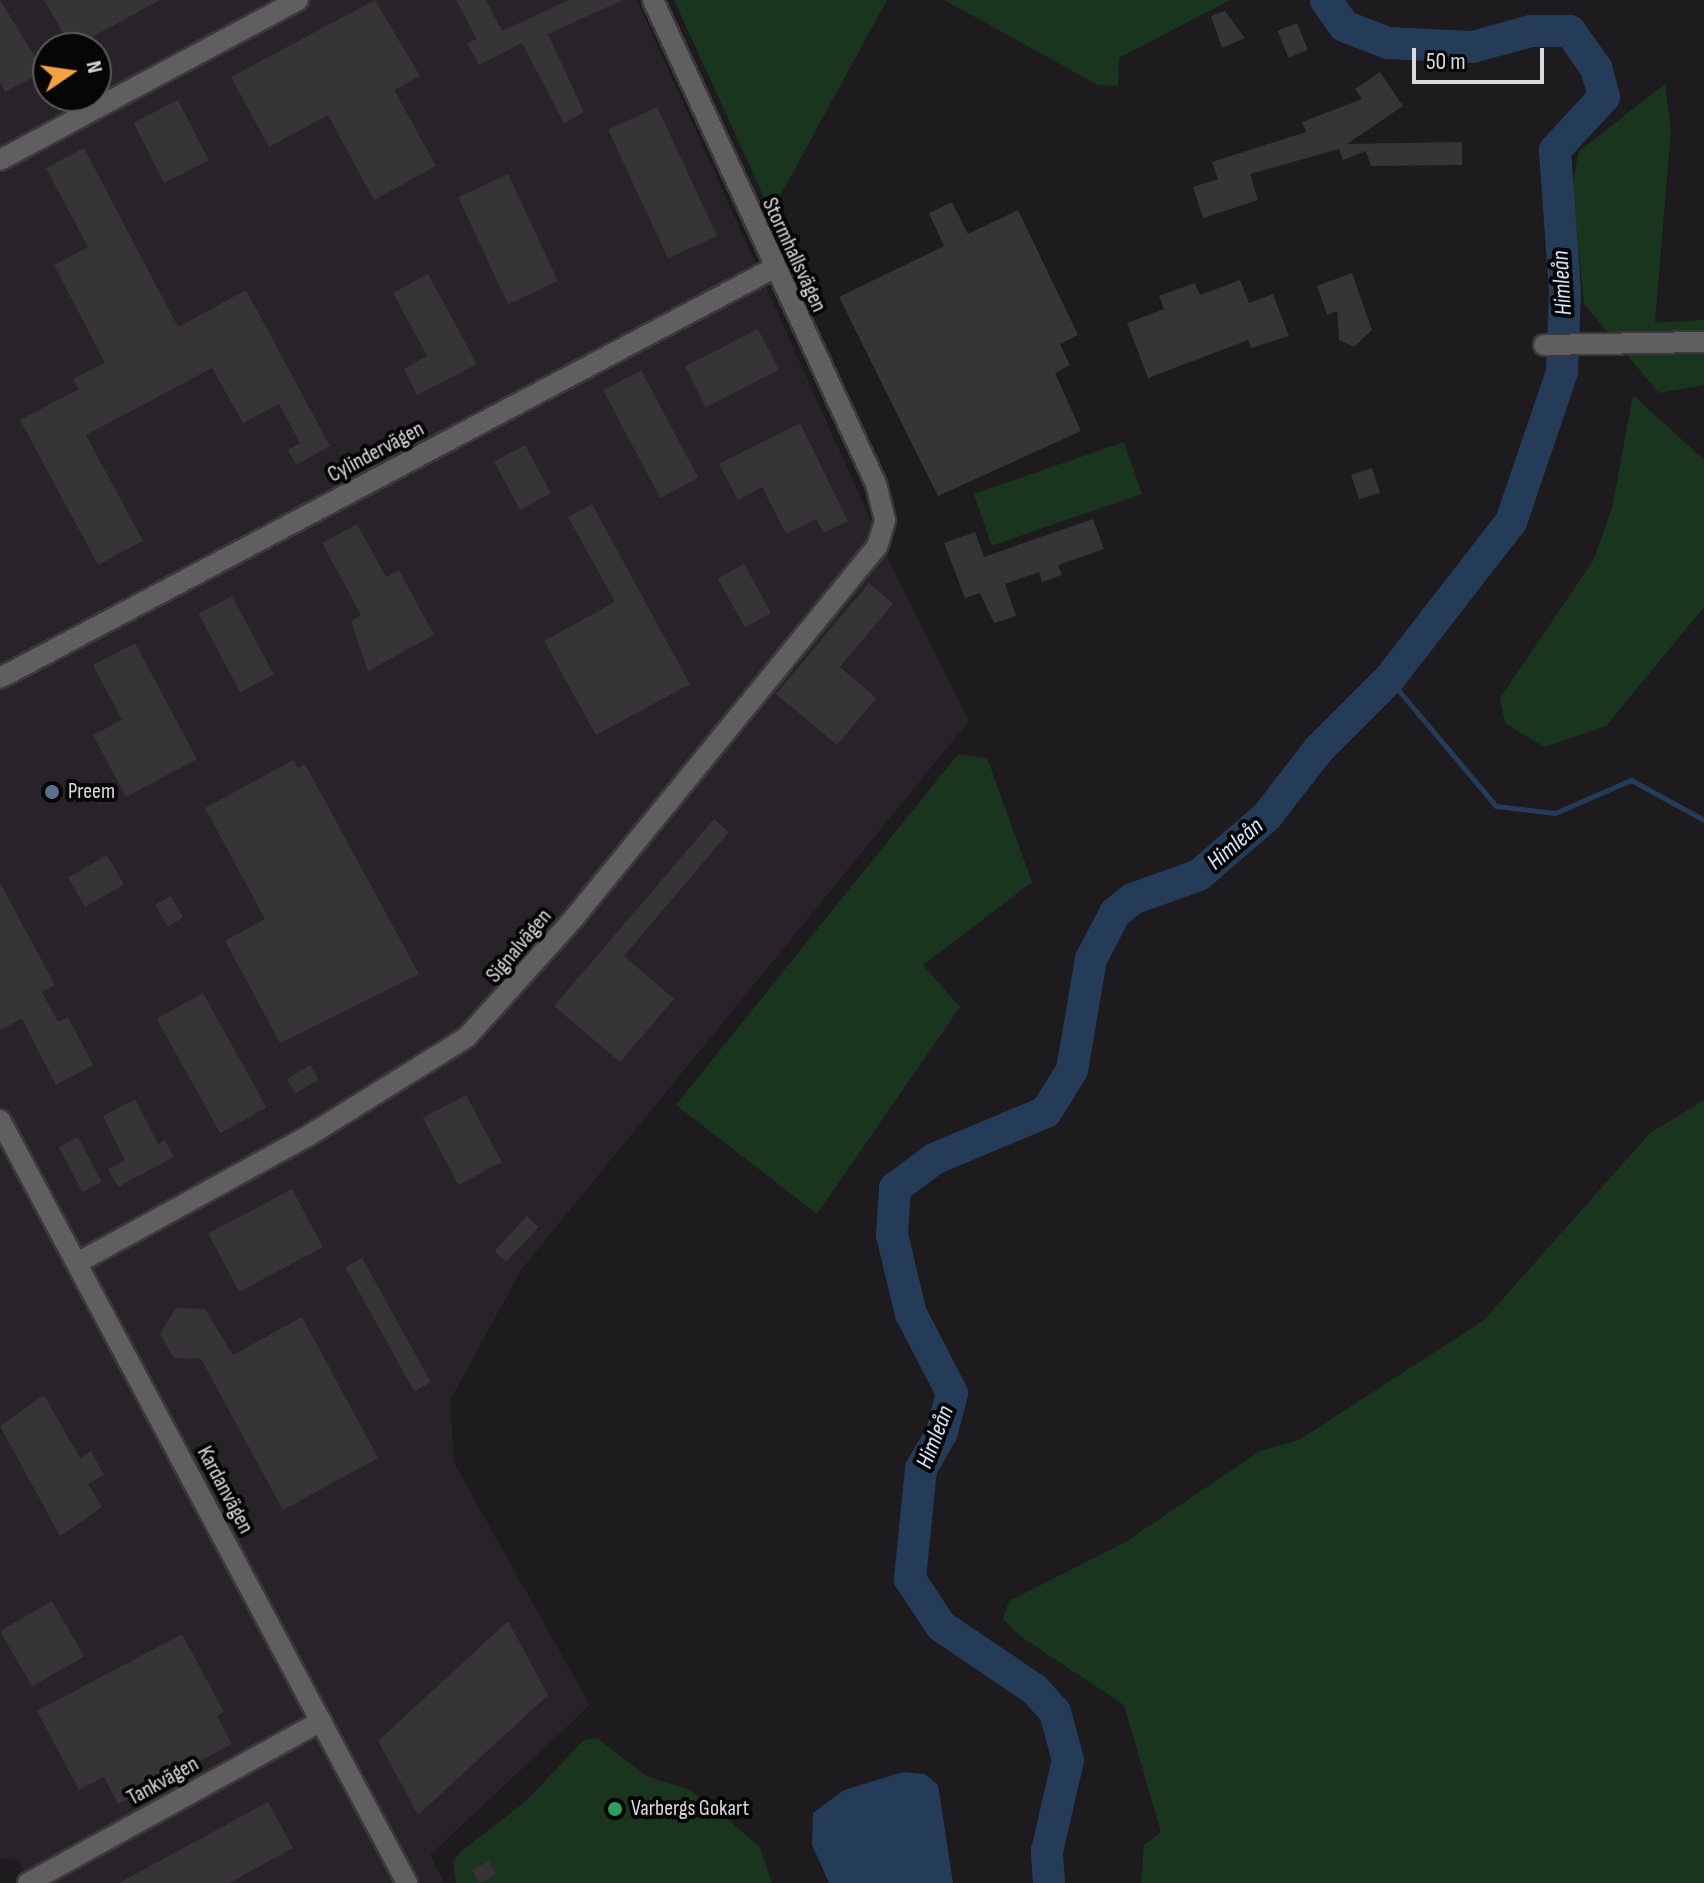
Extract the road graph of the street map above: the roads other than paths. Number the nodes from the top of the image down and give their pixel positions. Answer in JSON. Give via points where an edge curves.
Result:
{"nodes":[{"id":1,"x":298,"y":0,"type":"edge"},
{"id":2,"x":653,"y":0,"type":"edge"},
{"id":3,"x":0,"y":160,"type":"edge"},
{"id":4,"x":774,"y":268,"type":"junction"},
{"id":5,"x":1704,"y":342,"type":"edge"},
{"id":6,"x":1544,"y":345,"type":"dead end"},
{"id":7,"x":884,"y":531,"type":"joint"},
{"id":8,"x":0,"y":678,"type":"edge"},
{"id":9,"x":0,"y":1120,"type":"edge"},
{"id":10,"x":77,"y":1263,"type":"junction"},
{"id":11,"x":321,"y":1721,"type":"junction"},
{"id":12,"x":28,"y":1883,"type":"edge"},
{"id":13,"x":407,"y":1883,"type":"edge"}],
"edges":[{"from":1,"to":3,"type":"street"},
{"from":2,"to":4,"type":"street","name":"Stormhallsvägen"},
{"from":4,"to":7,"type":"street","name":"Stormhallsvägen","via":[[876,484]]},
{"from":4,"to":8,"type":"street","name":"Cylindervägen"},
{"from":5,"to":6,"type":"street"},
{"from":7,"to":10,"type":"street","name":"Signalvägen","via":[[867,563],[467,1037],[308,1136]]},
{"from":9,"to":10,"type":"street","name":"Kardanvägen"},
{"from":10,"to":11,"type":"street","name":"Kardanvägen"},
{"from":11,"to":12,"type":"street","name":"Tankvägen"},
{"from":11,"to":13,"type":"street","name":"Kardanvägen"}]}
